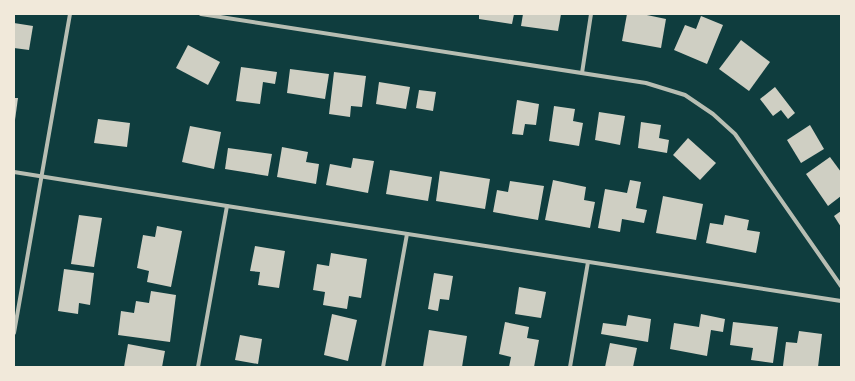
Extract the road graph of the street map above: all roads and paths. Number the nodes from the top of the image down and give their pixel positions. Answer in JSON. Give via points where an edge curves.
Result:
{"nodes":[{"id":1,"x":70,"y":14,"type":"edge"},
{"id":2,"x":201,"y":14,"type":"edge"},
{"id":3,"x":591,"y":14,"type":"edge"},
{"id":4,"x":582,"y":73,"type":"junction"},
{"id":5,"x":14,"y":172,"type":"edge"},
{"id":6,"x":41,"y":176,"type":"junction"},
{"id":7,"x":227,"y":206,"type":"junction"},
{"id":8,"x":407,"y":234,"type":"junction"},
{"id":9,"x":588,"y":262,"type":"junction"},
{"id":10,"x":841,"y":286,"type":"edge"},
{"id":11,"x":841,"y":301,"type":"edge"},
{"id":12,"x":14,"y":333,"type":"edge"},
{"id":13,"x":198,"y":367,"type":"edge"},
{"id":14,"x":383,"y":367,"type":"edge"},
{"id":15,"x":570,"y":367,"type":"edge"}],
"edges":[{"from":1,"to":6,"type":"street"},
{"from":2,"to":4,"type":"street"},
{"from":3,"to":4,"type":"street"},
{"from":4,"to":10,"type":"street","via":[[652,85],[685,96],[713,114],[735,134]]},
{"from":5,"to":6,"type":"street"},
{"from":6,"to":7,"type":"street"},
{"from":6,"to":12,"type":"street"},
{"from":7,"to":8,"type":"street"},
{"from":7,"to":13,"type":"street"},
{"from":8,"to":9,"type":"street"},
{"from":8,"to":14,"type":"street"},
{"from":9,"to":11,"type":"street"},
{"from":9,"to":15,"type":"street"}]}
